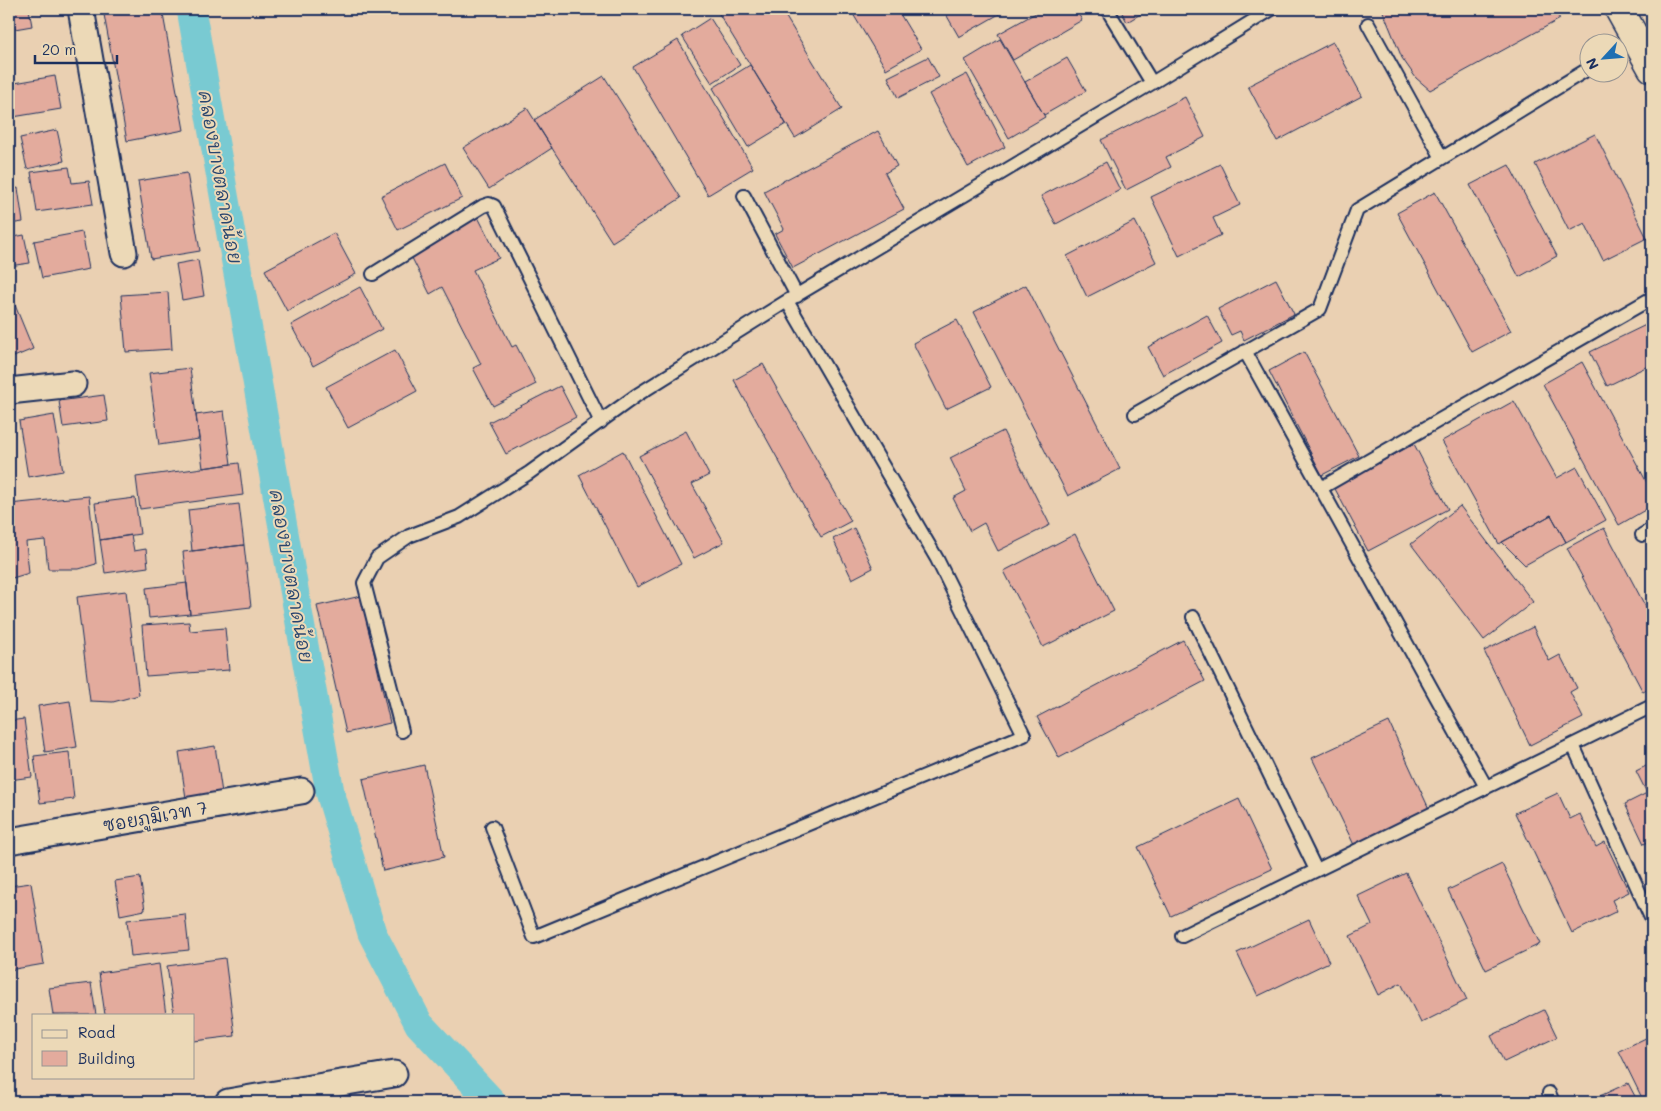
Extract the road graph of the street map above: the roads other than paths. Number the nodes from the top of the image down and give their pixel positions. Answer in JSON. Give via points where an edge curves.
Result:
{"nodes":[{"id":1,"x":81,"y":9,"type":"edge"},
{"id":2,"x":1107,"y":9,"type":"edge"},
{"id":3,"x":1272,"y":9,"type":"edge"},
{"id":4,"x":1619,"y":9,"type":"edge"},
{"id":5,"x":1368,"y":24,"type":"dead end"},
{"id":6,"x":1625,"y":32,"type":"edge"},
{"id":7,"x":1628,"y":45,"type":"edge"},
{"id":8,"x":1652,"y":68,"type":"edge"},
{"id":9,"x":1578,"y":75,"type":"edge"},
{"id":10,"x":1152,"y":83,"type":"junction"},
{"id":11,"x":1442,"y":158,"type":"junction"},
{"id":12,"x":744,"y":196,"type":"dead end"},
{"id":13,"x":124,"y":253,"type":"dead end"},
{"id":14,"x":373,"y":274,"type":"dead end"},
{"id":15,"x":792,"y":298,"type":"junction"},
{"id":16,"x":1652,"y":298,"type":"edge"},
{"id":17,"x":1245,"y":351,"type":"junction"},
{"id":18,"x":74,"y":384,"type":"dead end"},
{"id":19,"x":9,"y":392,"type":"edge"},
{"id":20,"x":1135,"y":414,"type":"dead end"},
{"id":21,"x":600,"y":422,"type":"junction"},
{"id":22,"x":1320,"y":488,"type":"junction"},
{"id":23,"x":1193,"y":617,"type":"dead end"},
{"id":24,"x":1652,"y":706,"type":"edge"},
{"id":25,"x":402,"y":731,"type":"dead end"},
{"id":26,"x":1573,"y":745,"type":"junction"},
{"id":27,"x":1486,"y":787,"type":"junction"},
{"id":28,"x":301,"y":792,"type":"dead end"},
{"id":29,"x":492,"y":827,"type":"dead end"},
{"id":30,"x":9,"y":841,"type":"edge"},
{"id":31,"x":1316,"y":870,"type":"junction"},
{"id":32,"x":1652,"y":920,"type":"edge"},
{"id":33,"x":1182,"y":936,"type":"dead end"},
{"id":34,"x":394,"y":1074,"type":"dead end"},
{"id":35,"x":228,"y":1102,"type":"edge"}],
"edges":[{"from":1,"to":13,"type":"street"},
{"from":2,"to":10,"type":"lane"},
{"from":3,"to":10,"type":"lane"},
{"from":4,"to":6,"type":"street"},
{"from":5,"to":11,"type":"lane"},
{"from":7,"to":8,"type":"street"},
{"from":9,"to":11,"type":"lane"},
{"from":10,"to":15,"type":"lane"},
{"from":11,"to":17,"type":"lane","via":[[1357,210],[1320,309]]},
{"from":12,"to":15,"type":"lane"},
{"from":14,"to":21,"type":"lane","via":[[483,206],[494,206]]},
{"from":15,"to":21,"type":"lane","via":[[637,395]]},
{"from":15,"to":29,"type":"lane","via":[[937,559],[1024,735],[534,937]]},
{"from":16,"to":22,"type":"lane"},
{"from":17,"to":20,"type":"lane"},
{"from":17,"to":22,"type":"lane"},
{"from":18,"to":19,"type":"street"},
{"from":21,"to":25,"type":"lane","via":[[529,474],[459,517],[410,536],[377,558],[364,584]]},
{"from":22,"to":27,"type":"lane"},
{"from":23,"to":31,"type":"lane"},
{"from":24,"to":26,"type":"lane"},
{"from":26,"to":27,"type":"lane"},
{"from":26,"to":32,"type":"lane"},
{"from":27,"to":31,"type":"lane"},
{"from":28,"to":30,"type":"street","name":"ซอยภูมิเวท 7"},
{"from":31,"to":33,"type":"lane"},
{"from":34,"to":35,"type":"street"}]}
